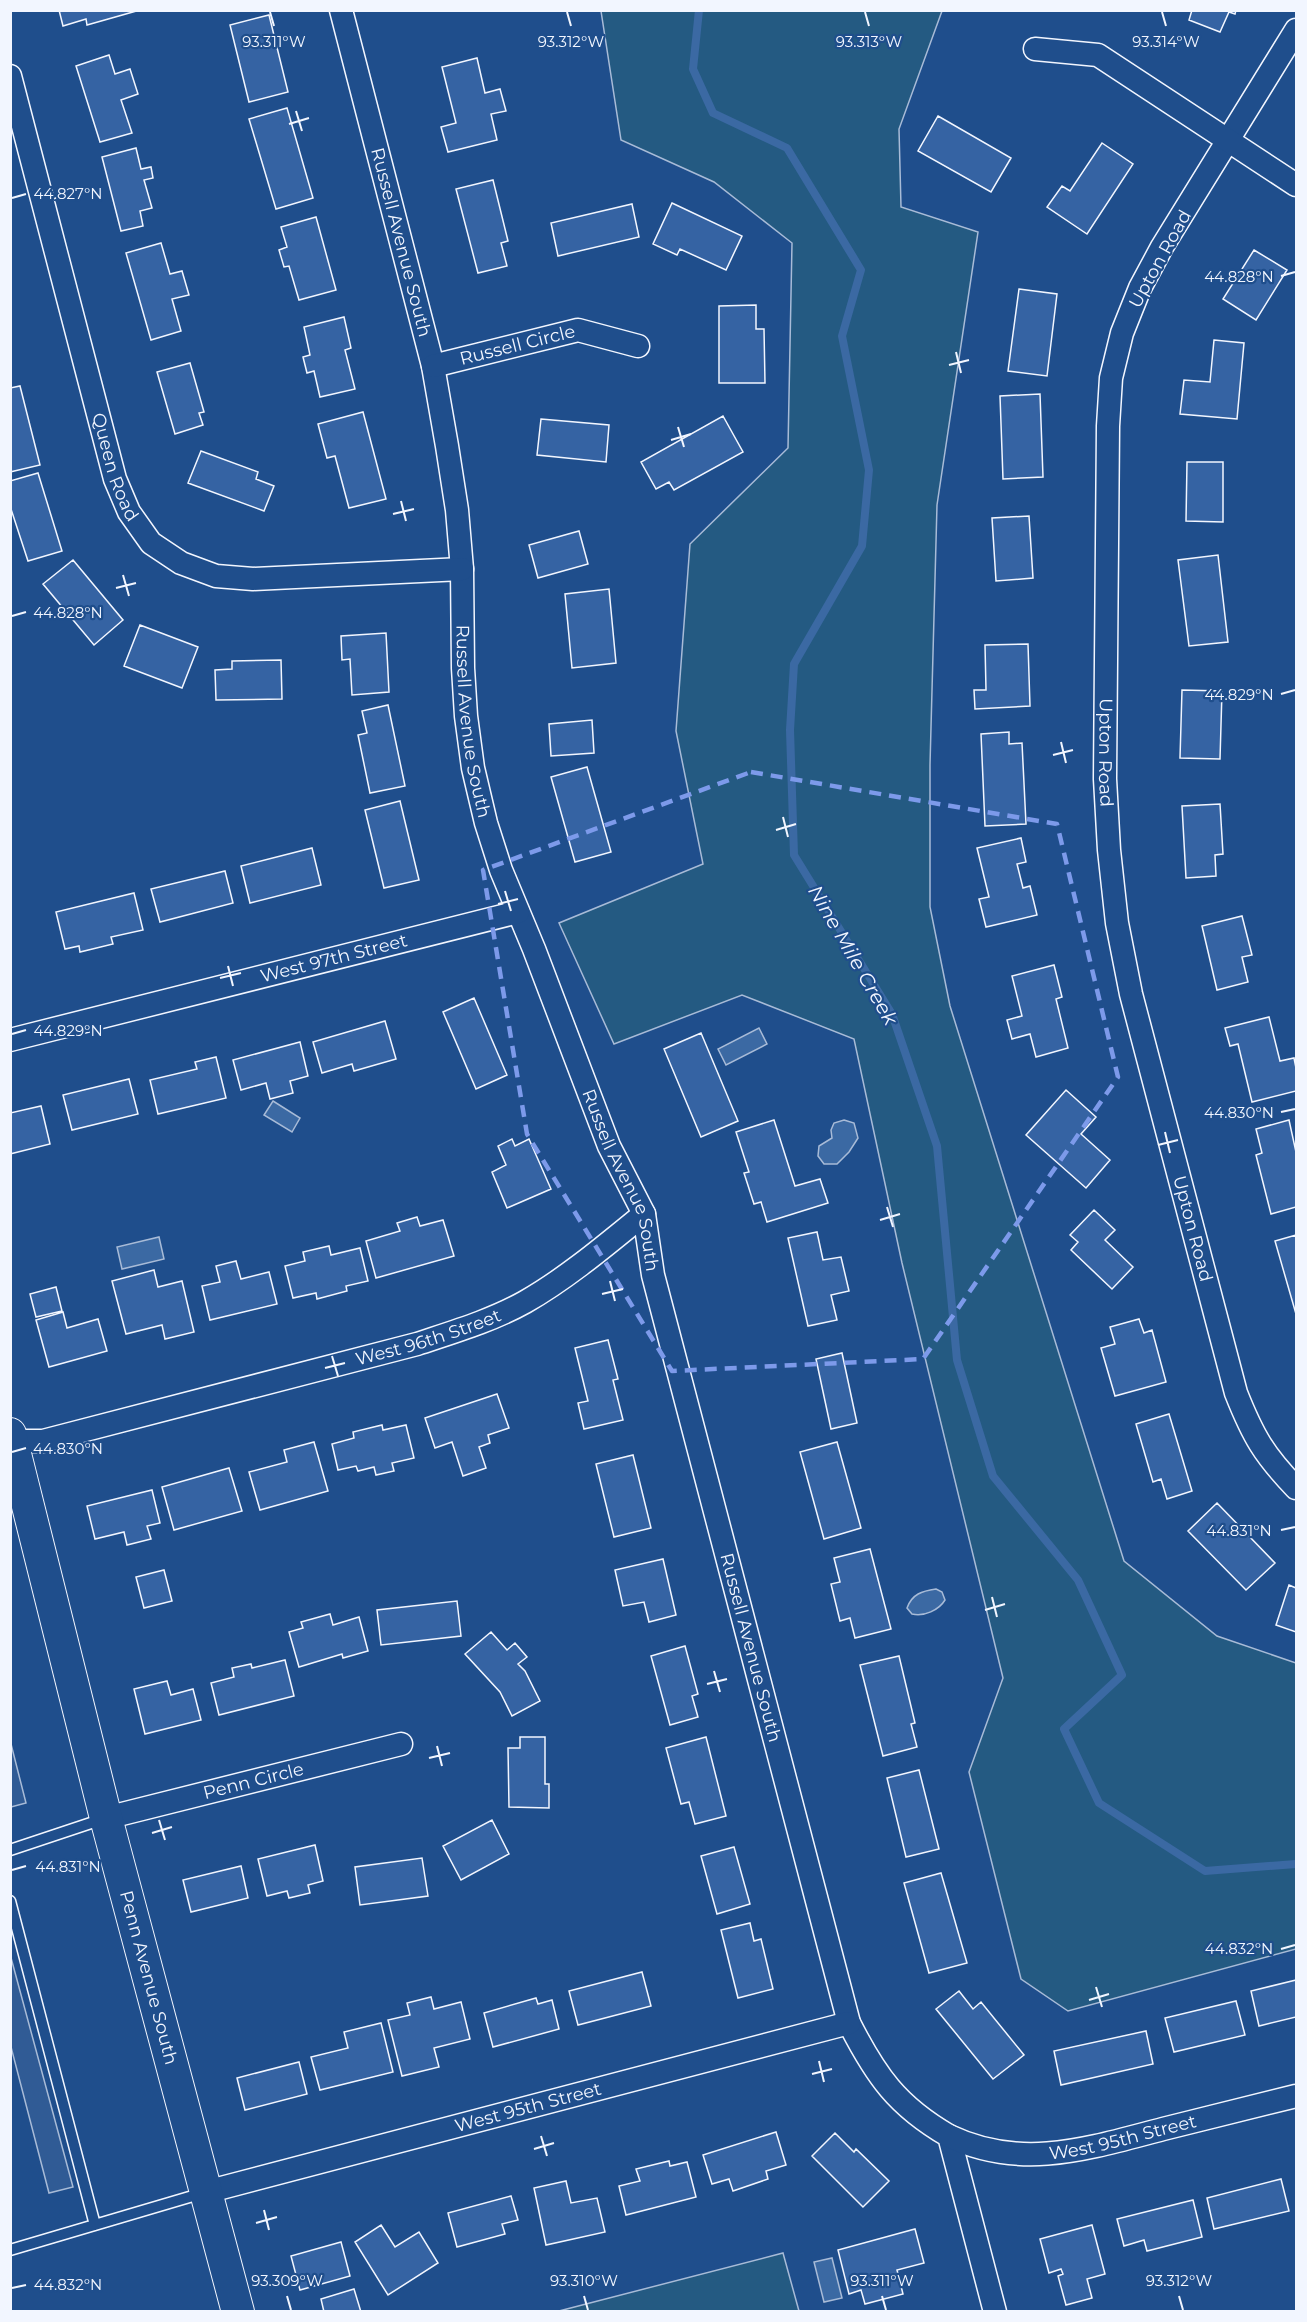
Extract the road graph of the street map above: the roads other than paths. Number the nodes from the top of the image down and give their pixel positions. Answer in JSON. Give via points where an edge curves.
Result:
{"nodes":[{"id":1,"x":341,"y":10,"type":"edge"},
{"id":2,"x":1296,"y":30,"type":"edge"},
{"id":3,"x":1035,"y":48,"type":"dead end"},
{"id":4,"x":10,"y":76,"type":"edge"},
{"id":5,"x":1229,"y":140,"type":"junction"},
{"id":6,"x":1296,"y":185,"type":"edge"},
{"id":7,"x":638,"y":346,"type":"dead end"},
{"id":8,"x":433,"y":366,"type":"junction"},
{"id":9,"x":462,"y":569,"type":"junction"},
{"id":10,"x":518,"y":912,"type":"junction"},
{"id":11,"x":10,"y":1040,"type":"edge"},
{"id":12,"x":644,"y":1214,"type":"junction"},
{"id":13,"x":11,"y":1439,"type":"edge"},
{"id":14,"x":1296,"y":1488,"type":"edge"},
{"id":15,"x":401,"y":1744,"type":"dead end"},
{"id":16,"x":106,"y":1818,"type":"junction"},
{"id":17,"x":10,"y":1850,"type":"edge"},
{"id":18,"x":10,"y":1901,"type":"edge"},
{"id":19,"x":849,"y":2023,"type":"junction"},
{"id":20,"x":1296,"y":2096,"type":"edge"},
{"id":21,"x":949,"y":2136,"type":"junction"},
{"id":22,"x":206,"y":2192,"type":"junction"},
{"id":23,"x":95,"y":2225,"type":"junction"},
{"id":24,"x":10,"y":2250,"type":"edge"},
{"id":25,"x":238,"y":2312,"type":"edge"},
{"id":26,"x":996,"y":2312,"type":"edge"}],
"edges":[{"from":1,"to":8,"type":"street","name":"Russell Avenue South"},
{"from":2,"to":5,"type":"street","name":"Upton Road"},
{"from":3,"to":5,"type":"street","via":[[1098,55]]},
{"from":4,"to":9,"type":"street","name":"Queen Road","via":[[115,479],[129,512],[150,543],[181,563],[216,576],[235,578]]},
{"from":5,"to":6,"type":"street"},
{"from":5,"to":14,"type":"street","name":"Upton Road","via":[[1140,288],[1122,333],[1112,378],[1108,426],[1105,779],[1117,923],[1131,994],[1236,1393],[1251,1431],[1273,1464]]},
{"from":7,"to":8,"type":"street","name":"Russell Circle","via":[[578,330]]},
{"from":8,"to":9,"type":"street","name":"Russell Avenue South","via":[[457,510]]},
{"from":9,"to":10,"type":"street","name":"Russell Avenue South","via":[[463,668],[473,768],[501,870]]},
{"from":10,"to":11,"type":"street","name":"West 97th Street"},
{"from":10,"to":12,"type":"street","name":"Russell Avenue South","via":[[609,1146]]},
{"from":12,"to":13,"type":"street","name":"West 96th Street","via":[[524,1302],[472,1326],[417,1344],[44,1441]]},
{"from":12,"to":19,"type":"street","name":"Russell Avenue South","via":[[653,1275]]},
{"from":13,"to":16,"type":"main road","name":"Penn Avenue South"},
{"from":15,"to":16,"type":"street","name":"Penn Circle"},
{"from":16,"to":17,"type":"lane"},
{"from":16,"to":22,"type":"main road","name":"Penn Avenue South"},
{"from":18,"to":23,"type":"lane"},
{"from":19,"to":21,"type":"street","name":"Russell Avenue South","via":[[868,2061],[893,2094],[925,2122]]},
{"from":19,"to":22,"type":"street","name":"West 95th Street"},
{"from":20,"to":21,"type":"street","name":"West 95th Street","via":[[1087,2149],[1045,2155],[1004,2154]]},
{"from":21,"to":26,"type":"street"},
{"from":22,"to":23,"type":"lane"},
{"from":22,"to":25,"type":"main road","name":"Penn Avenue South"},
{"from":23,"to":24,"type":"lane"}]}
